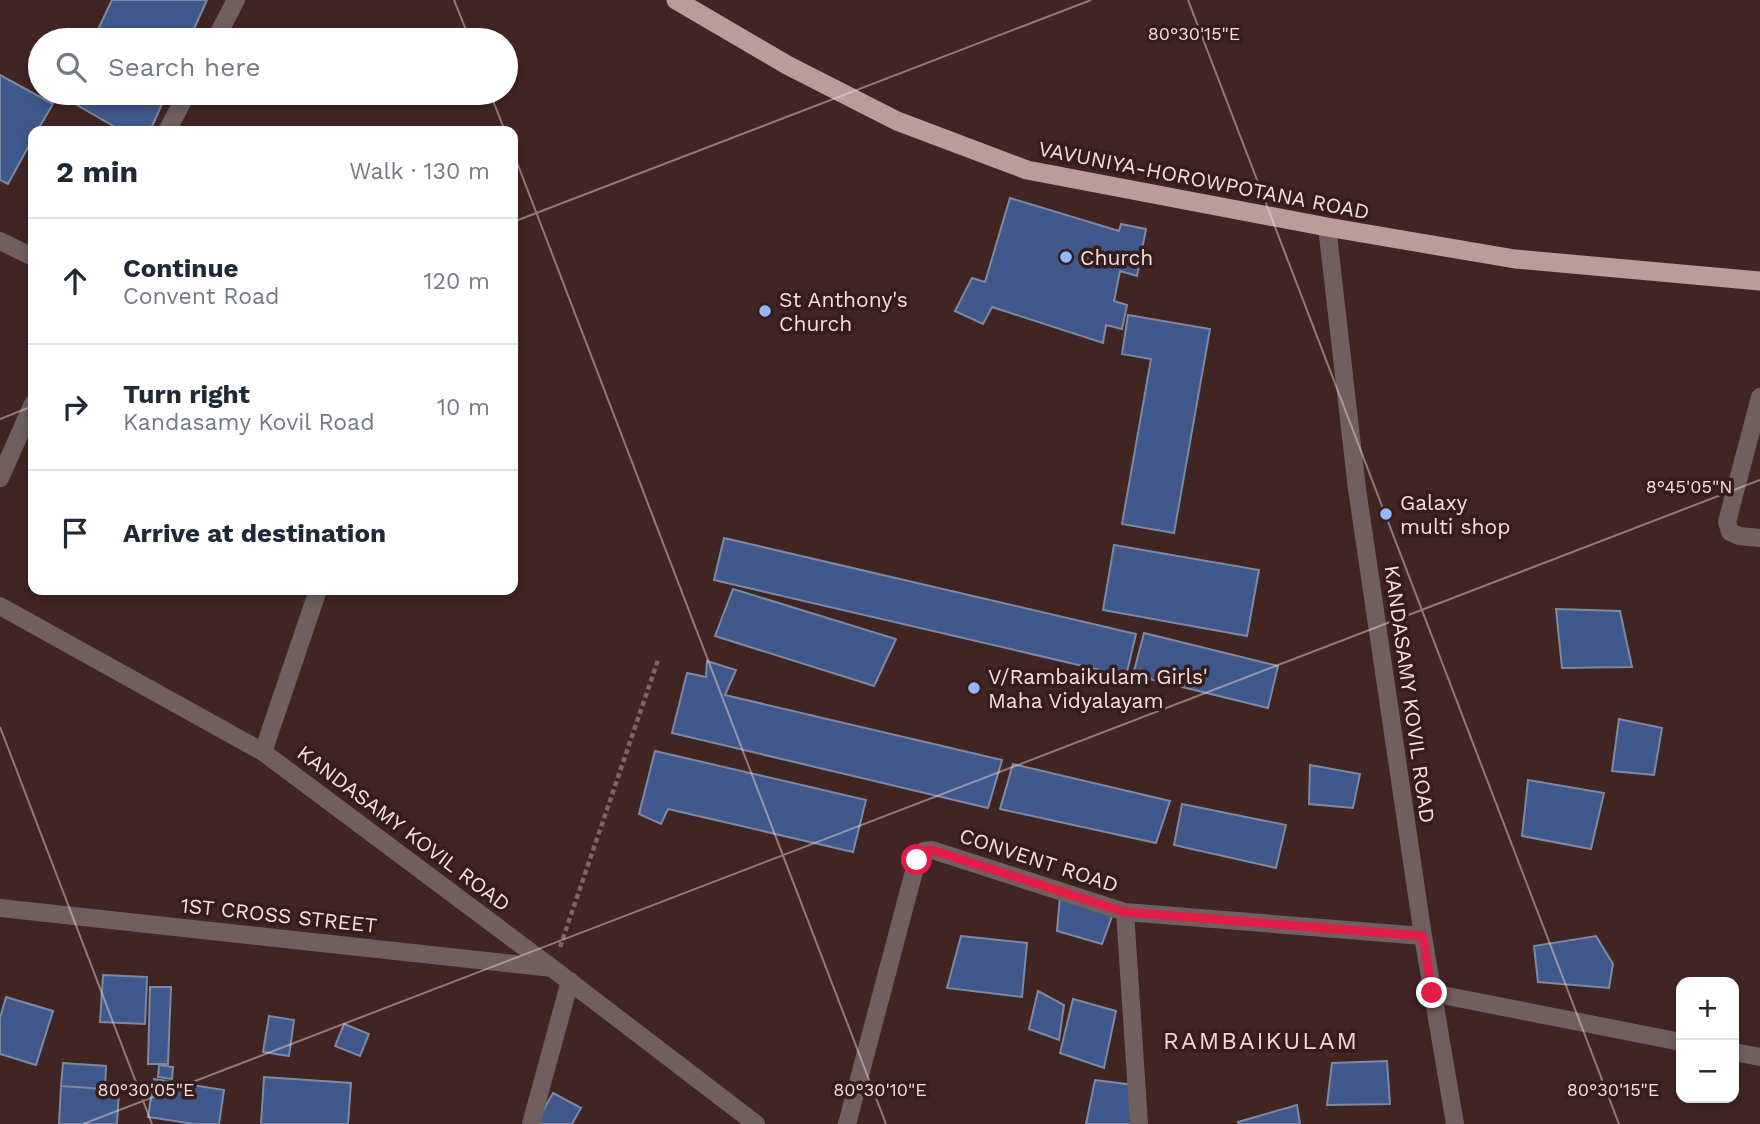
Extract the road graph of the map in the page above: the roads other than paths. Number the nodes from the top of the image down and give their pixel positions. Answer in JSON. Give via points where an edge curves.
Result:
{"nodes":[{"id":1,"x":236,"y":0,"type":"edge"},
{"id":2,"x":676,"y":0,"type":"edge"},
{"id":3,"x":221,"y":28,"type":"edge"},
{"id":4,"x":181,"y":105,"type":"edge"},
{"id":5,"x":170,"y":126,"type":"edge"},
{"id":6,"x":1327,"y":227,"type":"junction"},
{"id":7,"x":0,"y":241,"type":"edge"},
{"id":8,"x":28,"y":255,"type":"edge"},
{"id":9,"x":1760,"y":281,"type":"edge"},
{"id":10,"x":1760,"y":397,"type":"edge"},
{"id":11,"x":28,"y":415,"type":"edge"},
{"id":12,"x":0,"y":478,"type":"edge"},
{"id":13,"x":1760,"y":538,"type":"edge"},
{"id":14,"x":316,"y":595,"type":"edge"},
{"id":15,"x":0,"y":606,"type":"edge"},
{"id":16,"x":263,"y":752,"type":"junction"},
{"id":17,"x":0,"y":908,"type":"edge"},
{"id":18,"x":1125,"y":912,"type":"junction"},
{"id":19,"x":1423,"y":936,"type":"junction"},
{"id":20,"x":552,"y":968,"type":"junction"},
{"id":21,"x":570,"y":981,"type":"junction"},
{"id":22,"x":1432,"y":993,"type":"junction"},
{"id":23,"x":1676,"y":1041,"type":"edge"},
{"id":24,"x":1739,"y":1053,"type":"edge"},
{"id":25,"x":1760,"y":1057,"type":"edge"},
{"id":26,"x":531,"y":1124,"type":"edge"},
{"id":27,"x":756,"y":1124,"type":"edge"},
{"id":28,"x":846,"y":1124,"type":"edge"},
{"id":29,"x":1139,"y":1124,"type":"edge"},
{"id":30,"x":1455,"y":1124,"type":"edge"}],
"edges":[{"from":1,"to":3,"type":"street"},
{"from":2,"to":6,"type":"highway","name":"VAVUNIYA-HOROWPOTANA ROAD","via":[[787,65],[897,121],[1027,170]]},
{"from":4,"to":5,"type":"street"},
{"from":6,"to":9,"type":"highway","name":"VAVUNIYA-HOROWPOTANA ROAD","via":[[1515,259]]},
{"from":6,"to":19,"type":"street","name":"KANDASAMY KOVIL ROAD","via":[[1357,489]]},
{"from":7,"to":8,"type":"street"},
{"from":10,"to":13,"type":"street","via":[[1727,522],[1730,532]]},
{"from":11,"to":12,"type":"street"},
{"from":14,"to":16,"type":"street"},
{"from":15,"to":16,"type":"street","name":"KANDASAMY KOVIL ROAD"},
{"from":16,"to":20,"type":"street","name":"KANDASAMY KOVIL ROAD"},
{"from":17,"to":20,"type":"street","name":"1ST CROSS STREET"},
{"from":18,"to":19,"type":"street","name":"CONVENT ROAD"},
{"from":18,"to":28,"type":"street","name":"CONVENT ROAD","via":[[924,851],[917,860]]},
{"from":18,"to":29,"type":"street"},
{"from":19,"to":22,"type":"street","name":"KANDASAMY KOVIL ROAD"},
{"from":20,"to":21,"type":"street","name":"KANDASAMY KOVIL ROAD"},
{"from":21,"to":26,"type":"street"},
{"from":21,"to":27,"type":"street","name":"KANDASAMY KOVIL ROAD"},
{"from":22,"to":23,"type":"street"},
{"from":22,"to":30,"type":"street","name":"KANDASAMY KOVIL ROAD"},
{"from":24,"to":25,"type":"street"}]}
